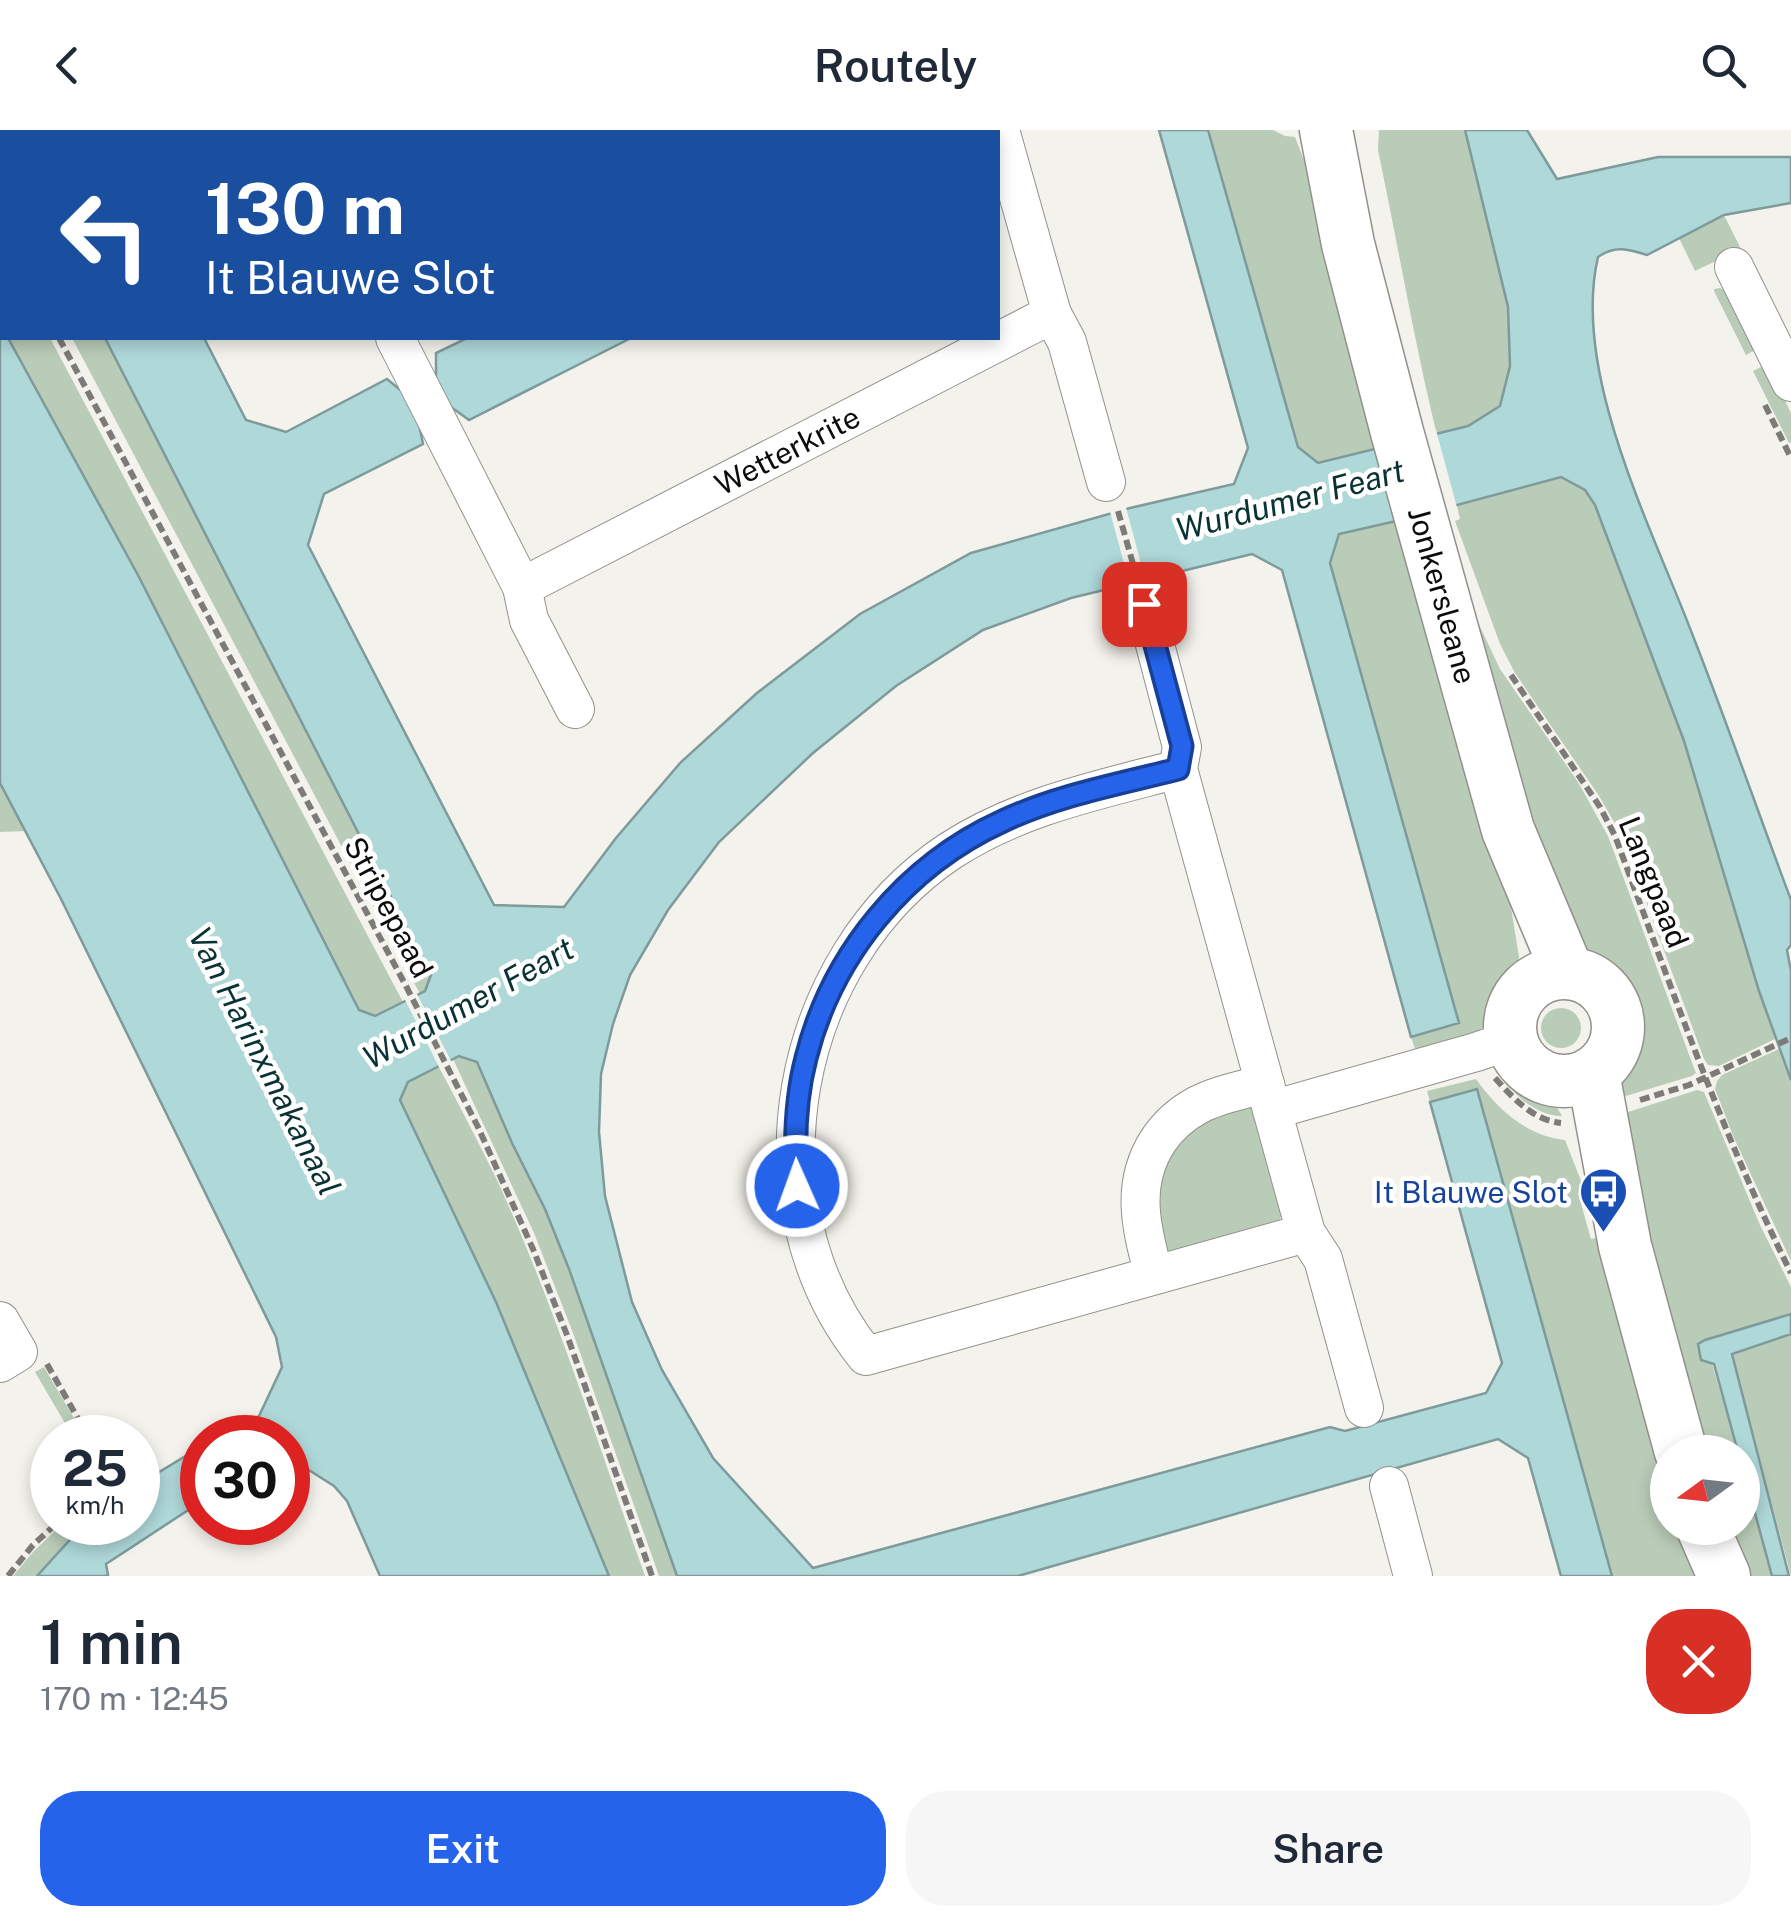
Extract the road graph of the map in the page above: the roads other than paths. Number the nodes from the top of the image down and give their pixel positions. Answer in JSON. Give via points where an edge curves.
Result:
{"nodes":[{"id":1,"x":1000,"y":130,"type":"edge"},
{"id":2,"x":1302,"y":130,"type":"edge"},
{"id":3,"x":1326,"y":130,"type":"edge"},
{"id":4,"x":1348,"y":244,"type":"junction"},
{"id":5,"x":1734,"y":267,"type":"dead end"},
{"id":6,"x":1052,"y":314,"type":"junction"},
{"id":7,"x":396,"y":340,"type":"edge"},
{"id":8,"x":1791,"y":382,"type":"edge"},
{"id":9,"x":1110,"y":490,"type":"road end"},
{"id":10,"x":522,"y":587,"type":"junction"},
{"id":11,"x":1140,"y":592,"type":"road end"},
{"id":12,"x":575,"y":709,"type":"dead end"},
{"id":13,"x":1178,"y":769,"type":"junction"},
{"id":14,"x":1551,"y":978,"type":"junction"},
{"id":15,"x":1511,"y":1040,"type":"junction"},
{"id":16,"x":1579,"y":1077,"type":"junction"},
{"id":17,"x":1269,"y":1097,"type":"junction"},
{"id":18,"x":1306,"y":1233,"type":"junction"},
{"id":19,"x":1154,"y":1275,"type":"junction"},
{"id":20,"x":1364,"y":1408,"type":"dead end"},
{"id":21,"x":1676,"y":1435,"type":"edge"},
{"id":22,"x":1389,"y":1486,"type":"dead end"},
{"id":23,"x":1704,"y":1545,"type":"edge"},
{"id":24,"x":1710,"y":1545,"type":"edge"},
{"id":25,"x":1413,"y":1576,"type":"edge"},
{"id":26,"x":1708,"y":1576,"type":"edge"},
{"id":27,"x":1724,"y":1576,"type":"edge"}],
"edges":[{"from":1,"to":6,"type":"street"},
{"from":2,"to":4,"type":"street","name":"Jonkersleane"},
{"from":3,"to":4,"type":"street","name":"Jonkersleane"},
{"from":4,"to":14,"type":"street","name":"Jonkersleane"},
{"from":5,"to":8,"type":"street"},
{"from":6,"to":9,"type":"street","via":[[1068,342]]},
{"from":6,"to":10,"type":"street","name":"Wetterkrite"},
{"from":7,"to":10,"type":"street"},
{"from":10,"to":12,"type":"street","via":[[529,620]]},
{"from":11,"to":13,"type":"street","via":[[1182,746]]},
{"from":13,"to":17,"type":"street"},
{"from":13,"to":19,"type":"street","via":[[1028,810],[921,872],[860,940],[829,994],[805,1060],[796,1122],[797,1186],[810,1249],[836,1313],[866,1356]]},
{"from":14,"to":15,"type":"street","via":[[1516,1001]]},
{"from":14,"to":16,"type":"street","via":[[1587,978],[1614,1006],[1616,1043],[1607,1060]]},
{"from":15,"to":16,"type":"street","via":[[1531,1070],[1552,1080]]},
{"from":15,"to":17,"type":"street"},
{"from":16,"to":21,"type":"street","via":[[1616,1187],[1624,1246]]},
{"from":17,"to":18,"type":"street"},
{"from":17,"to":19,"type":"street","via":[[1213,1098],[1156,1144],[1140,1186]]},
{"from":18,"to":19,"type":"street"},
{"from":18,"to":20,"type":"street","via":[[1323,1259]]},
{"from":22,"to":25,"type":"street"},
{"from":23,"to":26,"type":"street"},
{"from":24,"to":27,"type":"street"}]}
